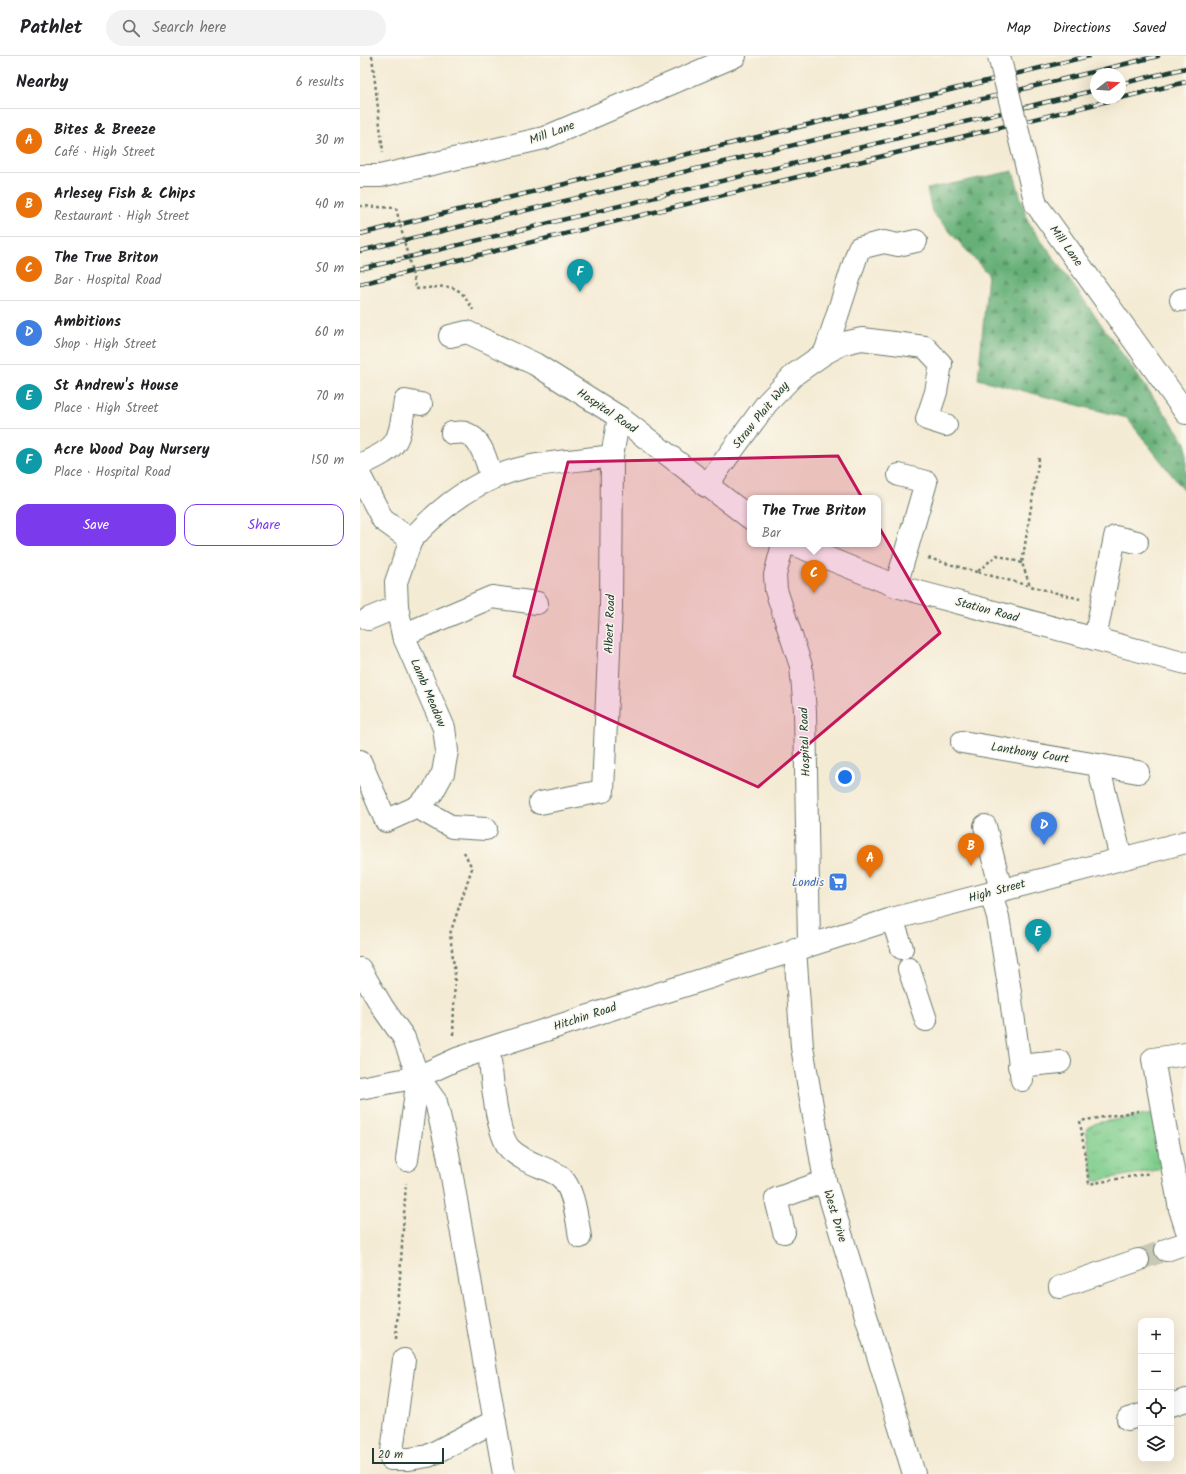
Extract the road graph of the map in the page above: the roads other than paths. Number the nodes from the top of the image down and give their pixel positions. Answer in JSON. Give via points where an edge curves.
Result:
{"nodes":[{"id":1,"x":735,"y":56,"type":"edge"},
{"id":2,"x":999,"y":56,"type":"edge"},
{"id":3,"x":370,"y":176,"type":"edge"},
{"id":4,"x":916,"y":241,"type":"dead end"},
{"id":5,"x":450,"y":336,"type":"dead end"},
{"id":6,"x":825,"y":353,"type":"junction"},
{"id":7,"x":421,"y":404,"type":"dead end"},
{"id":8,"x":1186,"y":413,"type":"edge"},
{"id":9,"x":619,"y":417,"type":"junction"},
{"id":10,"x":946,"y":425,"type":"dead end"},
{"id":11,"x":452,"y":433,"type":"dead end"},
{"id":12,"x":612,"y":456,"type":"junction"},
{"id":13,"x":360,"y":465,"type":"edge"},
{"id":14,"x":899,"y":475,"type":"dead end"},
{"id":15,"x":360,"y":476,"type":"edge"},
{"id":16,"x":492,"y":478,"type":"junction"},
{"id":17,"x":706,"y":486,"type":"junction"},
{"id":18,"x":747,"y":516,"type":"edge"},
{"id":19,"x":411,"y":540,"type":"junction"},
{"id":20,"x":1138,"y":542,"type":"dead end"},
{"id":21,"x":782,"y":547,"type":"edge"},
{"id":22,"x":800,"y":547,"type":"edge"},
{"id":23,"x":896,"y":586,"type":"junction"},
{"id":24,"x":537,"y":603,"type":"dead end"},
{"id":25,"x":397,"y":607,"type":"junction"},
{"id":26,"x":368,"y":620,"type":"dead end"},
{"id":27,"x":403,"y":635,"type":"junction"},
{"id":28,"x":1095,"y":639,"type":"junction"},
{"id":29,"x":1186,"y":663,"type":"edge"},
{"id":30,"x":962,"y":742,"type":"dead end"},
{"id":31,"x":360,"y":760,"type":"edge"},
{"id":32,"x":1098,"y":765,"type":"junction"},
{"id":33,"x":1138,"y":772,"type":"dead end"},
{"id":34,"x":540,"y":803,"type":"dead end"},
{"id":35,"x":417,"y":807,"type":"junction"},
{"id":36,"x":985,"y":826,"type":"dead end"},
{"id":37,"x":486,"y":829,"type":"dead end"},
{"id":38,"x":1186,"y":842,"type":"edge"},
{"id":39,"x":1121,"y":858,"type":"junction"},
{"id":40,"x":996,"y":891,"type":"junction"},
{"id":41,"x":892,"y":919,"type":"junction"},
{"id":42,"x":802,"y":947,"type":"junction"},
{"id":43,"x":902,"y":948,"type":"dead end"},
{"id":44,"x":360,"y":969,"type":"edge"},
{"id":45,"x":909,"y":969,"type":"dead end"},
{"id":46,"x":926,"y":1020,"type":"dead end"},
{"id":47,"x":489,"y":1049,"type":"junction"},
{"id":48,"x":1186,"y":1054,"type":"edge"},
{"id":49,"x":1060,"y":1062,"type":"dead end"},
{"id":50,"x":418,"y":1077,"type":"junction"},
{"id":51,"x":360,"y":1088,"type":"edge"},
{"id":52,"x":408,"y":1160,"type":"road end"},
{"id":53,"x":825,"y":1181,"type":"junction"},
{"id":54,"x":1186,"y":1228,"type":"edge"},
{"id":55,"x":784,"y":1232,"type":"dead end"},
{"id":56,"x":580,"y":1237,"type":"dead end"},
{"id":57,"x":1186,"y":1243,"type":"edge"},
{"id":58,"x":1166,"y":1250,"type":"tunnel mouth"},
{"id":59,"x":1138,"y":1260,"type":"tunnel mouth"},
{"id":60,"x":1060,"y":1287,"type":"dead end"},
{"id":61,"x":400,"y":1354,"type":"road end"},
{"id":62,"x":1186,"y":1400,"type":"edge"},
{"id":63,"x":1174,"y":1404,"type":"edge"},
{"id":64,"x":494,"y":1421,"type":"junction"},
{"id":65,"x":504,"y":1474,"type":"edge"},
{"id":66,"x":914,"y":1474,"type":"edge"}],
"edges":[{"from":1,"to":3,"type":"street","name":"Mill Lane","via":[[544,138]]},
{"from":2,"to":8,"type":"street","name":"Mill Lane","bridge":true,"via":[[1036,204]]},
{"from":4,"to":6,"type":"street","via":[[898,245],[884,242],[860,248]]},
{"from":5,"to":9,"type":"street","name":"Hospital Road","via":[[467,332],[535,364]]},
{"from":6,"to":10,"type":"street","name":"Straw Plait Way","via":[[844,343],[862,339],[925,347],[941,364],[927,420]]},
{"from":6,"to":17,"type":"street","name":"Straw Plait Way","via":[[795,374],[767,403]]},
{"from":7,"to":13,"type":"street","via":[[405,401],[397,441],[388,452]]},
{"from":9,"to":12,"type":"street"},
{"from":9,"to":17,"type":"street","name":"Hospital Road"},
{"from":11,"to":16,"type":"street","via":[[465,433],[474,438],[481,448]]},
{"from":12,"to":16,"type":"street","name":"Lamb Meadow","via":[[527,467]]},
{"from":12,"to":34,"type":"street","name":"Albert Road","via":[[611,606],[603,791]]},
{"from":14,"to":23,"type":"street","via":[[926,482]]},
{"from":15,"to":19,"type":"street","via":[[383,520]]},
{"from":16,"to":19,"type":"street","name":"Lamb Meadow","via":[[456,497],[432,517]]},
{"from":17,"to":18,"type":"street","name":"Hospital Road"},
{"from":19,"to":25,"type":"street","name":"Lamb Meadow","via":[[396,582]]},
{"from":20,"to":28,"type":"street","via":[[1115,537]]},
{"from":21,"to":42,"type":"street","name":"Hospital Road","via":[[775,575],[776,590],[801,666],[804,711]]},
{"from":22,"to":23,"type":"street","name":"Station Road"},
{"from":23,"to":28,"type":"street","name":"Station Road"},
{"from":24,"to":27,"type":"street","via":[[492,596]]},
{"from":25,"to":26,"type":"street"},
{"from":25,"to":27,"type":"street","name":"Lamb Meadow"},
{"from":27,"to":35,"type":"street","name":"Lamb Meadow","via":[[444,728],[447,751],[443,773],[432,793]]},
{"from":28,"to":29,"type":"street","name":"Station Road"},
{"from":30,"to":32,"type":"street","name":"Lanthony Court"},
{"from":31,"to":35,"type":"street","name":"Lamb Meadow","via":[[386,821]]},
{"from":32,"to":33,"type":"street","name":"Lanthony Court"},
{"from":32,"to":39,"type":"street"},
{"from":35,"to":37,"type":"street","via":[[452,827]]},
{"from":36,"to":40,"type":"street"},
{"from":38,"to":39,"type":"street","name":"High Street"},
{"from":39,"to":40,"type":"street","name":"High Street"},
{"from":40,"to":41,"type":"street","name":"High Street"},
{"from":40,"to":49,"type":"street","via":[[1020,1073]]},
{"from":41,"to":42,"type":"street","name":"High Street"},
{"from":41,"to":43,"type":"street"},
{"from":42,"to":47,"type":"street","name":"Hitchin Road"},
{"from":42,"to":53,"type":"street","name":"West Drive","via":[[802,1047]]},
{"from":44,"to":50,"type":"street","via":[[404,1038]]},
{"from":45,"to":46,"type":"street"},
{"from":47,"to":50,"type":"street","name":"Hitchin Road"},
{"from":47,"to":56,"type":"street","via":[[497,1118],[509,1148],[528,1162],[559,1176],[572,1195]]},
{"from":48,"to":54,"type":"street","via":[[1153,1059]]},
{"from":50,"to":51,"type":"street","name":"Hitchin Road"},
{"from":50,"to":52,"type":"street"},
{"from":50,"to":64,"type":"street","via":[[436,1102],[448,1154]]},
{"from":53,"to":55,"type":"street","via":[[776,1199]]},
{"from":53,"to":66,"type":"street","name":"West Drive"},
{"from":57,"to":58,"type":"street"},
{"from":59,"to":60,"type":"street"},
{"from":61,"to":64,"type":"street","via":[[391,1459],[428,1456]]},
{"from":62,"to":63,"type":"street"},
{"from":64,"to":65,"type":"street"}]}
